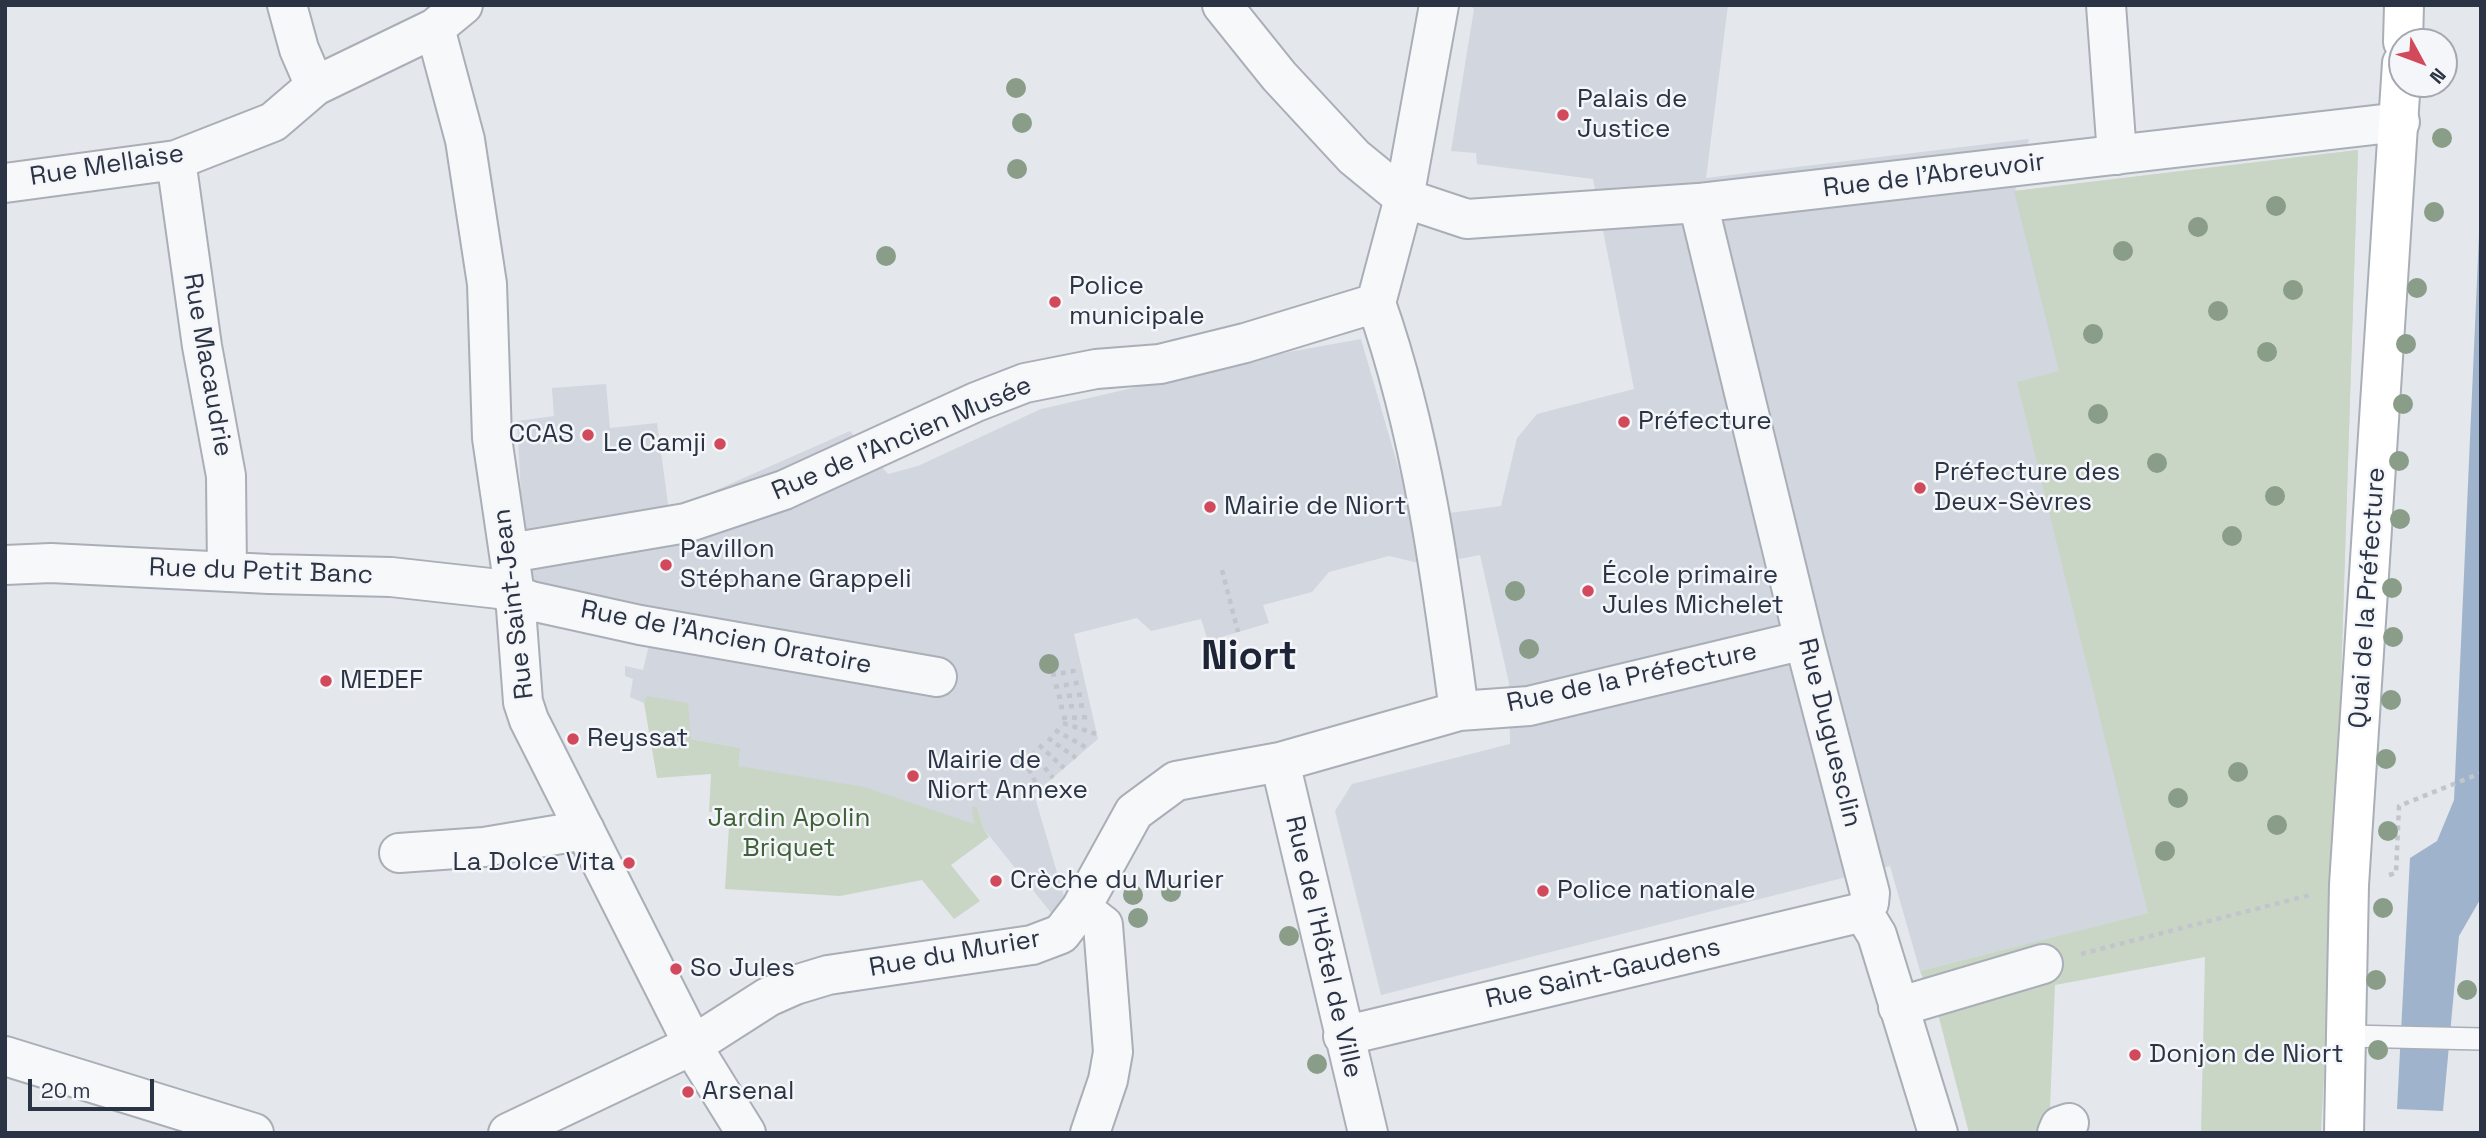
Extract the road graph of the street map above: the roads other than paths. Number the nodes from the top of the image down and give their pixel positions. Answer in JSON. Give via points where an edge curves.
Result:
{"nodes":[{"id":1,"x":287,"y":5,"type":"edge"},
{"id":2,"x":1222,"y":5,"type":"edge"},
{"id":3,"x":1439,"y":5,"type":"edge"},
{"id":4,"x":2106,"y":5,"type":"edge"},
{"id":5,"x":2404,"y":5,"type":"edge"},
{"id":6,"x":449,"y":17,"type":"edge"},
{"id":7,"x":2403,"y":28,"type":"edge"},
{"id":8,"x":315,"y":86,"type":"junction"},
{"id":9,"x":2401,"y":98,"type":"edge"},
{"id":10,"x":2400,"y":122,"type":"junction"},
{"id":11,"x":2117,"y":155,"type":"junction"},
{"id":12,"x":176,"y":160,"type":"junction"},
{"id":13,"x":5,"y":183,"type":"edge"},
{"id":14,"x":1404,"y":198,"type":"junction"},
{"id":15,"x":1698,"y":203,"type":"junction"},
{"id":16,"x":1376,"y":303,"type":"junction"},
{"id":17,"x":510,"y":553,"type":"junction"},
{"id":18,"x":5,"y":565,"type":"edge"},
{"id":19,"x":227,"y":572,"type":"junction"},
{"id":20,"x":515,"y":594,"type":"junction"},
{"id":21,"x":1804,"y":640,"type":"junction"},
{"id":22,"x":937,"y":677,"type":"dead end"},
{"id":23,"x":1459,"y":711,"type":"junction"},
{"id":24,"x":1280,"y":762,"type":"junction"},
{"id":25,"x":585,"y":830,"type":"junction"},
{"id":26,"x":400,"y":853,"type":"dead end"},
{"id":27,"x":1081,"y":908,"type":"junction"},
{"id":28,"x":1863,"y":912,"type":"junction"},
{"id":29,"x":2043,"y":964,"type":"road end"},
{"id":30,"x":1898,"y":1007,"type":"junction"},
{"id":31,"x":1343,"y":1036,"type":"junction"},
{"id":32,"x":2348,"y":1036,"type":"junction"},
{"id":33,"x":2472,"y":1038,"type":"edge"},
{"id":34,"x":693,"y":1045,"type":"junction"},
{"id":35,"x":5,"y":1056,"type":"edge"},
{"id":36,"x":254,"y":1133,"type":"edge"},
{"id":37,"x":509,"y":1133,"type":"edge"},
{"id":38,"x":747,"y":1133,"type":"edge"},
{"id":39,"x":1090,"y":1133,"type":"edge"},
{"id":40,"x":1368,"y":1133,"type":"edge"},
{"id":41,"x":1938,"y":1133,"type":"edge"},
{"id":42,"x":2344,"y":1133,"type":"edge"}],
"edges":[{"from":1,"to":8,"type":"street"},
{"from":2,"to":14,"type":"street","via":[[1279,76],[1354,157]]},
{"from":3,"to":14,"type":"street"},
{"from":4,"to":11,"type":"street"},
{"from":5,"to":7,"type":"street"},
{"from":6,"to":8,"type":"street","name":"Rue Mellaise"},
{"from":6,"to":17,"type":"street","name":"Rue Saint-Jean","via":[[487,284],[492,438]]},
{"from":8,"to":12,"type":"street","name":"Rue Mellaise","via":[[273,122]]},
{"from":9,"to":10,"type":"street","name":"Quai de la Préfecture"},
{"from":10,"to":11,"type":"street","name":"Rue de l'Abreuvoir"},
{"from":10,"to":32,"type":"street","name":"Quai de la Préfecture","via":[[2349,885]]},
{"from":11,"to":15,"type":"street","name":"Rue de l'Abreuvoir"},
{"from":12,"to":13,"type":"street","name":"Rue Mellaise"},
{"from":12,"to":19,"type":"street","name":"Rue Macaudrie","via":[[226,476]]},
{"from":14,"to":15,"type":"street","name":"Rue de l'Abreuvoir","via":[[1466,219]]},
{"from":14,"to":16,"type":"street"},
{"from":15,"to":21,"type":"street","name":"Rue Duguesclin"},
{"from":16,"to":17,"type":"street","name":"Rue de l'Ancien Musée","via":[[1245,344],[1160,364],[1096,369],[1025,383],[771,494],[686,523]]},
{"from":16,"to":23,"type":"street","via":[[1391,345],[1440,562]]},
{"from":17,"to":20,"type":"street","name":"Rue Saint-Jean"},
{"from":18,"to":19,"type":"street","name":"Rue du Petit Banc"},
{"from":19,"to":20,"type":"street","name":"Rue du Petit Banc","via":[[391,577]]},
{"from":20,"to":22,"type":"street","name":"Rue de l'Ancien Oratoire","via":[[640,625]]},
{"from":20,"to":25,"type":"street","name":"Rue Saint-Jean","via":[[526,711]]},
{"from":21,"to":23,"type":"street","name":"Rue de la Préfecture","via":[[1529,706]]},
{"from":21,"to":28,"type":"street","name":"Rue Duguesclin","via":[[1870,893]]},
{"from":23,"to":24,"type":"street","name":"Rue de la Préfecture"},
{"from":24,"to":27,"type":"street","name":"Rue du Murier","via":[[1176,781],[1155,793],[1134,812]]},
{"from":24,"to":31,"type":"street","name":"Rue de l'Hôtel de Ville"},
{"from":25,"to":26,"type":"street","via":[[484,847]]},
{"from":25,"to":34,"type":"street","name":"Rue Saint-Jean"},
{"from":27,"to":34,"type":"street","name":"Rue du Murier","via":[[1061,934],[1031,946],[828,975],[795,985]]},
{"from":27,"to":39,"type":"street","via":[[1103,925],[1113,1052]]},
{"from":28,"to":30,"type":"street","via":[[1877,935]]},
{"from":28,"to":31,"type":"street","name":"Rue Saint-Gaudens"},
{"from":29,"to":30,"type":"street"},
{"from":30,"to":41,"type":"street"},
{"from":31,"to":40,"type":"street","name":"Rue de l'Hôtel de Ville"},
{"from":32,"to":33,"type":"lane"},
{"from":32,"to":42,"type":"street","name":"Quai de la Préfecture"},
{"from":34,"to":37,"type":"street","name":"Rue du Murier"},
{"from":34,"to":38,"type":"street","name":"Rue Saint-Jean"},
{"from":35,"to":36,"type":"street"}]}
